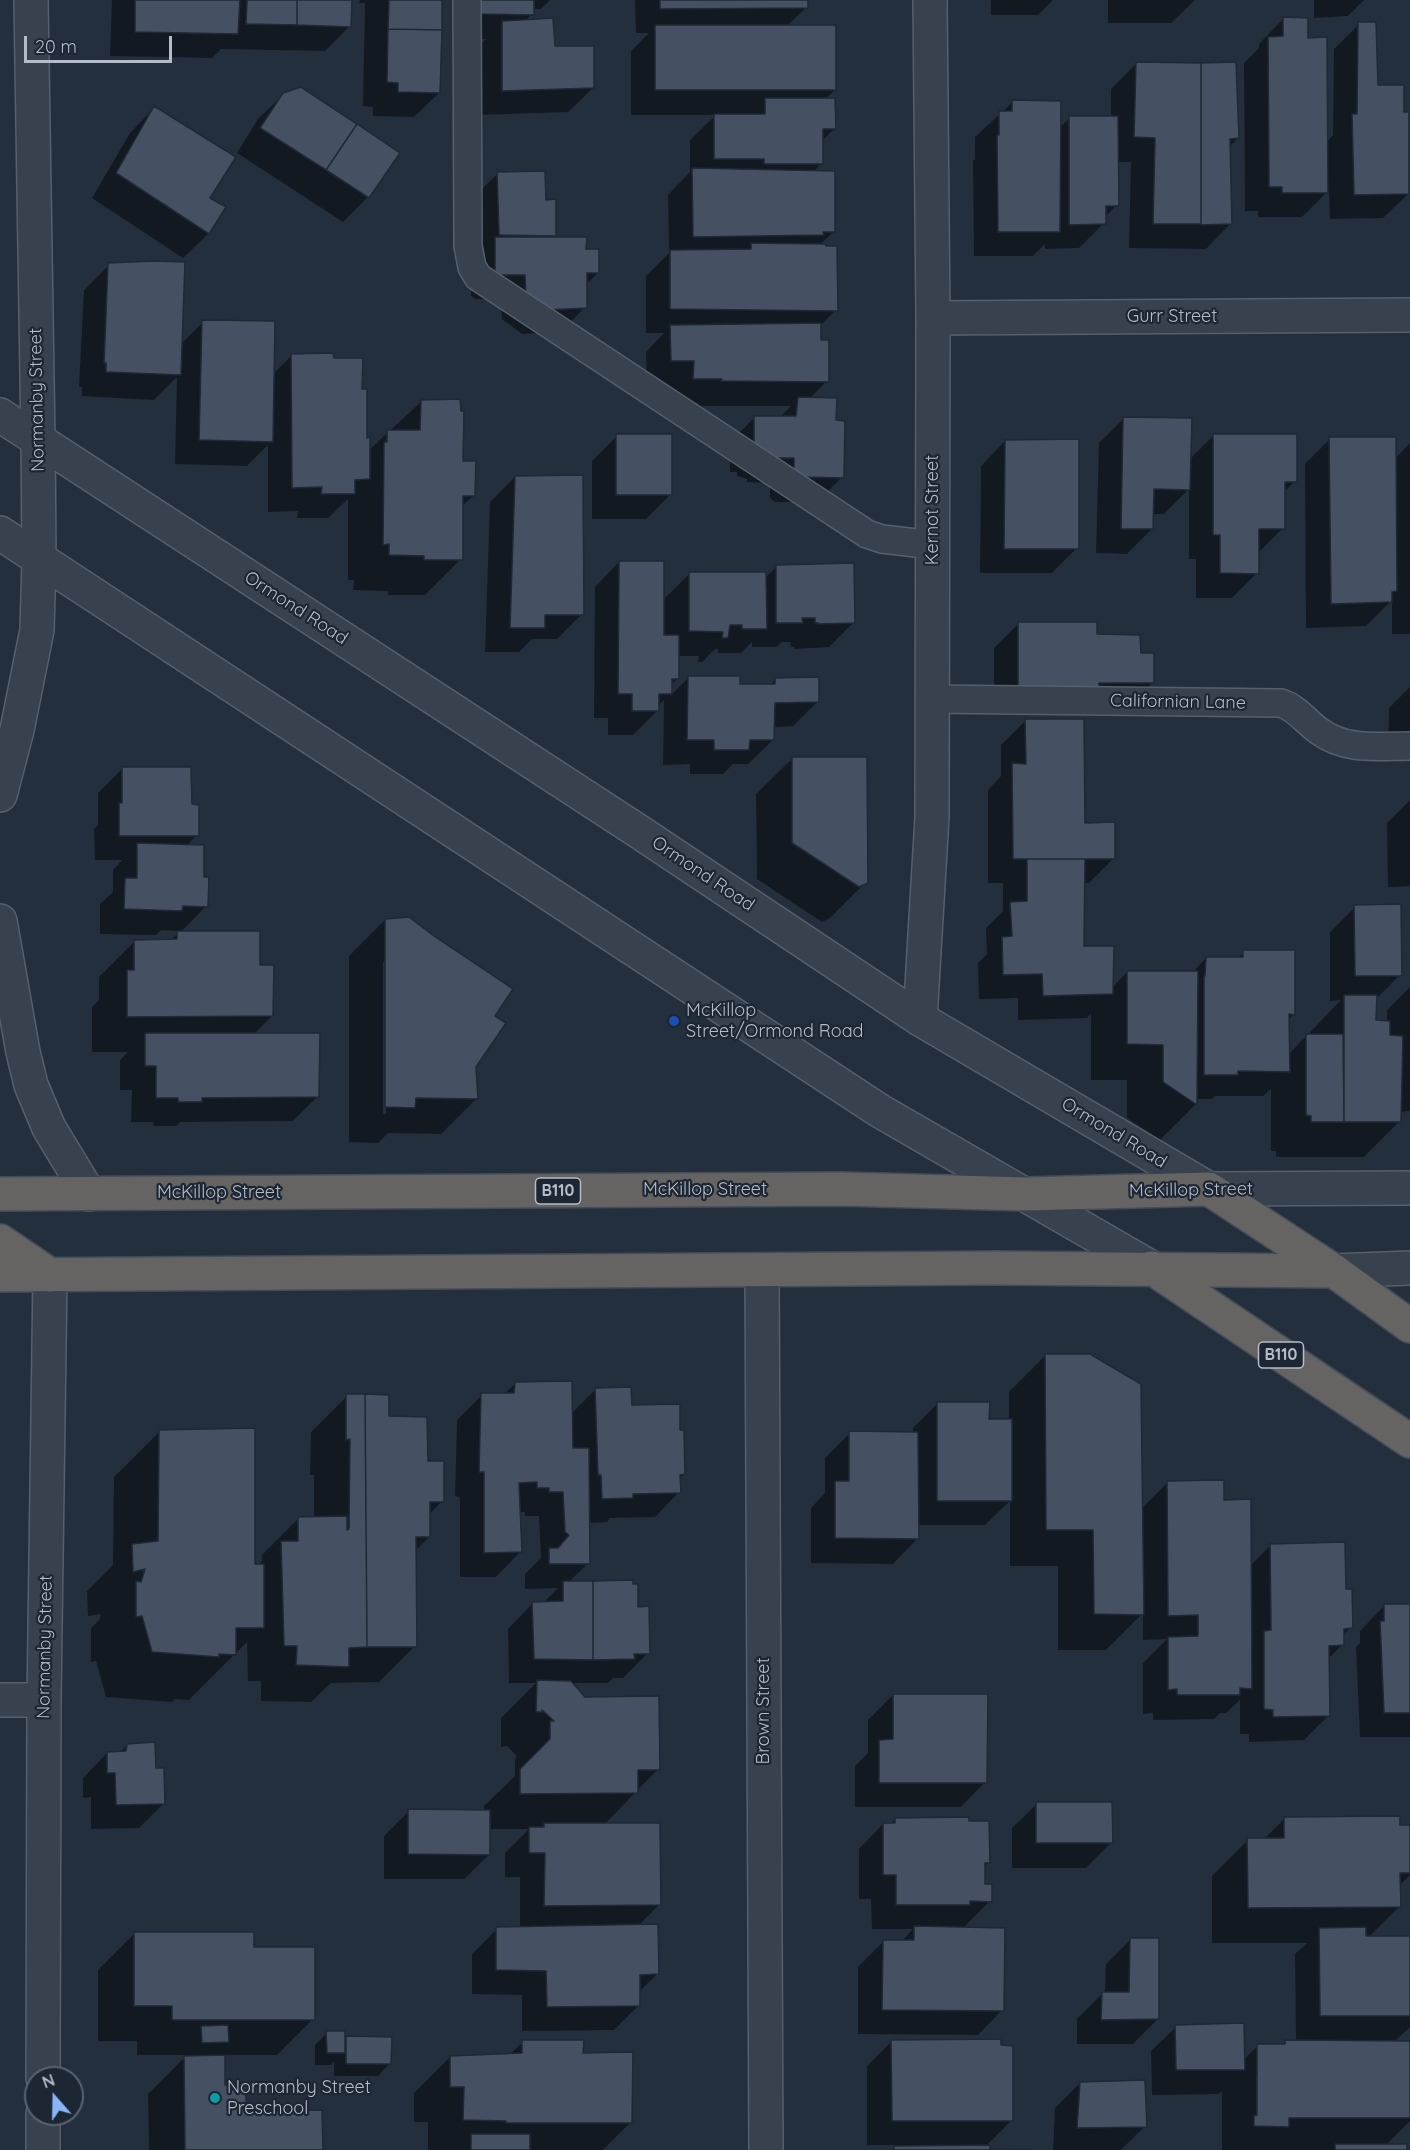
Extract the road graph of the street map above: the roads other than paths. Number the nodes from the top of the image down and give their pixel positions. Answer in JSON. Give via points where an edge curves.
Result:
{"nodes":[{"id":1,"x":31,"y":0,"type":"edge"},
{"id":2,"x":467,"y":0,"type":"edge"},
{"id":3,"x":930,"y":0,"type":"edge"},
{"id":4,"x":1410,"y":315,"type":"edge"},
{"id":5,"x":933,"y":318,"type":"junction"},
{"id":6,"x":0,"y":415,"type":"edge"},
{"id":7,"x":38,"y":439,"type":"junction"},
{"id":8,"x":0,"y":533,"type":"edge"},
{"id":9,"x":933,"y":545,"type":"junction"},
{"id":10,"x":39,"y":560,"type":"junction"},
{"id":11,"x":932,"y":699,"type":"junction"},
{"id":12,"x":1410,"y":746,"type":"edge"},
{"id":13,"x":0,"y":795,"type":"edge"},
{"id":14,"x":0,"y":921,"type":"edge"},
{"id":15,"x":920,"y":1019,"type":"junction"},
{"id":16,"x":1410,"y":1188,"type":"edge"},
{"id":17,"x":1209,"y":1189,"type":"junction"},
{"id":18,"x":0,"y":1194,"type":"edge"},
{"id":19,"x":89,"y":1194,"type":"junction"},
{"id":20,"x":1027,"y":1194,"type":"junction"},
{"id":21,"x":0,"y":1241,"type":"edge"},
{"id":22,"x":1152,"y":1268,"type":"junction"},
{"id":23,"x":1410,"y":1268,"type":"edge"},
{"id":24,"x":762,"y":1271,"type":"junction"},
{"id":25,"x":1334,"y":1271,"type":"junction"},
{"id":26,"x":0,"y":1275,"type":"edge"},
{"id":27,"x":50,"y":1275,"type":"junction"},
{"id":28,"x":1410,"y":1326,"type":"edge"},
{"id":29,"x":1410,"y":1441,"type":"edge"},
{"id":30,"x":0,"y":1700,"type":"edge"},
{"id":31,"x":44,"y":1700,"type":"junction"},
{"id":32,"x":43,"y":2066,"type":"edge"},
{"id":33,"x":43,"y":2126,"type":"edge"},
{"id":34,"x":43,"y":2150,"type":"edge"},
{"id":35,"x":766,"y":2150,"type":"edge"}],
"edges":[{"from":1,"to":7,"type":"street","name":"Normanby Street"},
{"from":2,"to":9,"type":"lane","via":[[468,246],[478,277],[867,534]]},
{"from":3,"to":5,"type":"street","name":"Kernot Street"},
{"from":4,"to":5,"type":"street","name":"Gurr Street"},
{"from":5,"to":9,"type":"street","name":"Kernot Street"},
{"from":6,"to":7,"type":"street","name":"Ormond Road"},
{"from":7,"to":10,"type":"street","name":"Normanby Street"},
{"from":7,"to":15,"type":"street","name":"Ormond Road"},
{"from":8,"to":10,"type":"street"},
{"from":9,"to":11,"type":"street","name":"Kernot Street"},
{"from":10,"to":13,"type":"street","name":"Normanby Street","via":[[37,630]]},
{"from":10,"to":20,"type":"street","via":[[880,1111]]},
{"from":11,"to":12,"type":"lane","name":"Californian Lane","via":[[1281,703],[1340,743]]},
{"from":11,"to":15,"type":"street","name":"Kernot Street","via":[[932,828]]},
{"from":14,"to":19,"type":"street","via":[[30,1086],[49,1128]]},
{"from":15,"to":17,"type":"street","name":"Ormond Road"},
{"from":16,"to":17,"type":"street","name":"McKillop Street"},
{"from":17,"to":20,"type":"highway","name":"McKillop Street","number":"B110"},
{"from":17,"to":25,"type":"highway","name":"Ormond Road"},
{"from":18,"to":19,"type":"highway","name":"McKillop Street","number":"B110"},
{"from":19,"to":20,"type":"highway","name":"McKillop Street","number":"B110","via":[[841,1189]]},
{"from":20,"to":22,"type":"street"},
{"from":21,"to":27,"type":"highway"},
{"from":22,"to":24,"type":"highway"},
{"from":22,"to":25,"type":"highway"},
{"from":22,"to":29,"type":"highway","number":"B110"},
{"from":23,"to":25,"type":"street"},
{"from":24,"to":27,"type":"highway"},
{"from":24,"to":35,"type":"street","name":"Brown Street"},
{"from":25,"to":28,"type":"highway","name":"Ormond Road"},
{"from":26,"to":27,"type":"highway"},
{"from":27,"to":31,"type":"street","name":"Normanby Street"},
{"from":30,"to":31,"type":"street"},
{"from":31,"to":32,"type":"street","name":"Normanby Street"},
{"from":33,"to":34,"type":"street"}]}
